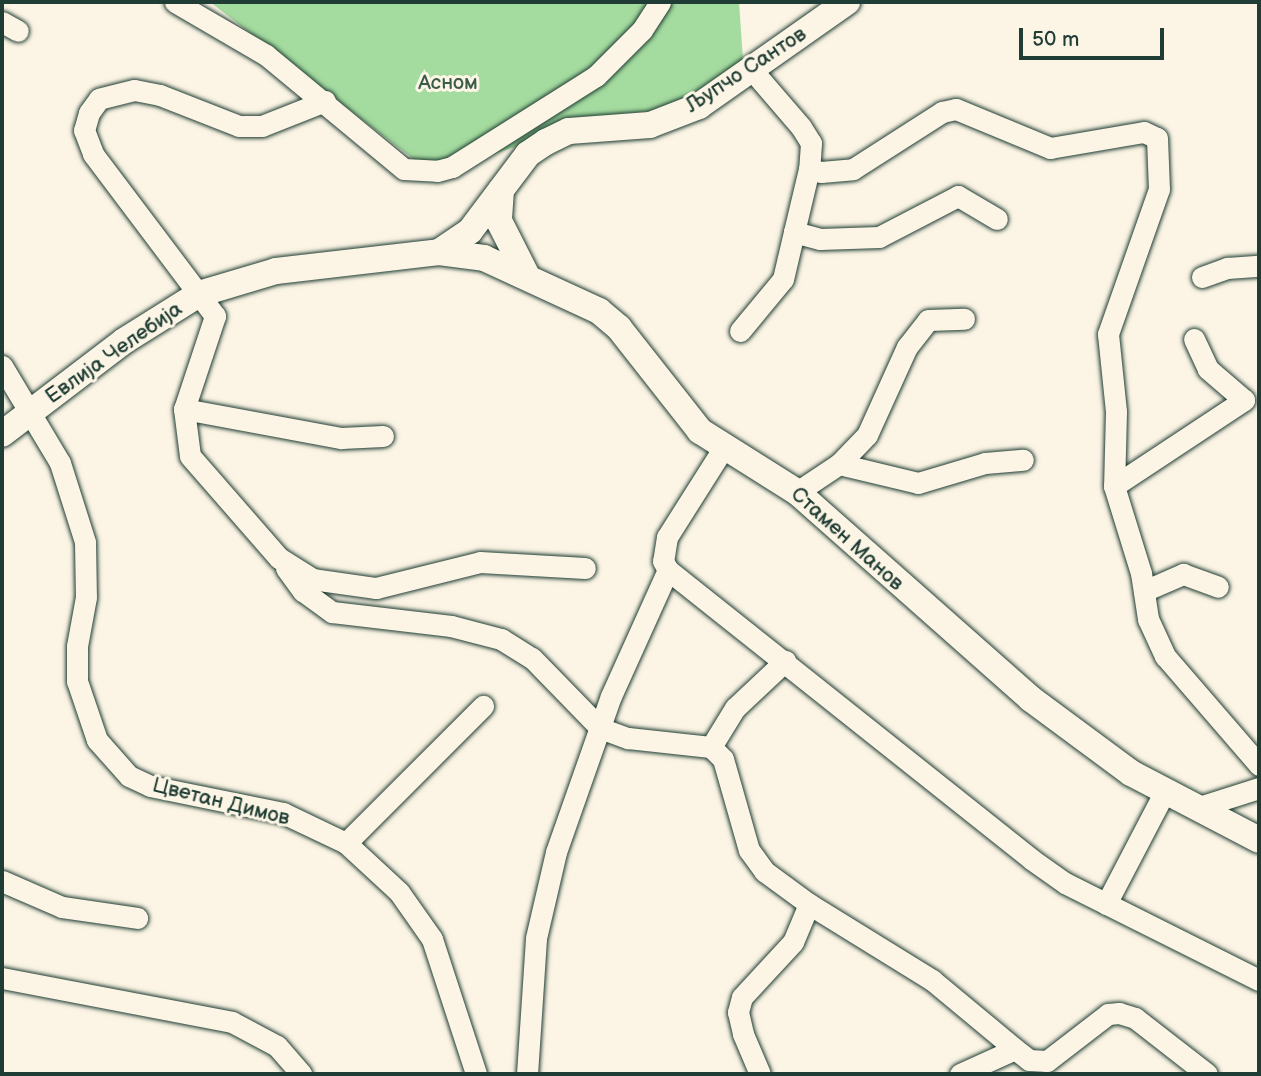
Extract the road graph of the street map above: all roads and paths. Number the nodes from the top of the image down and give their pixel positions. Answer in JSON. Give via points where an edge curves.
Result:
{"nodes":[{"id":1,"x":175,"y":2,"type":"edge"},
{"id":2,"x":660,"y":2,"type":"edge"},
{"id":3,"x":847,"y":2,"type":"edge"},
{"id":4,"x":752,"y":70,"type":"junction"},
{"id":5,"x":574,"y":90,"type":"junction"},
{"id":6,"x":325,"y":101,"type":"junction"},
{"id":7,"x":569,"y":131,"type":"junction"},
{"id":8,"x":809,"y":169,"type":"junction"},
{"id":9,"x":501,"y":190,"type":"junction"},
{"id":10,"x":997,"y":219,"type":"dead end"},
{"id":11,"x":794,"y":232,"type":"junction"},
{"id":12,"x":439,"y":252,"type":"junction"},
{"id":13,"x":1259,"y":266,"type":"edge"},
{"id":14,"x":526,"y":274,"type":"junction"},
{"id":15,"x":1202,"y":277,"type":"dead end"},
{"id":16,"x":199,"y":294,"type":"junction"},
{"id":17,"x":964,"y":319,"type":"dead end"},
{"id":18,"x":740,"y":331,"type":"dead end"},
{"id":19,"x":1194,"y":340,"type":"dead end"},
{"id":20,"x":2,"y":366,"type":"edge"},
{"id":21,"x":184,"y":409,"type":"junction"},
{"id":22,"x":33,"y":410,"type":"junction"},
{"id":23,"x":2,"y":435,"type":"edge"},
{"id":24,"x":383,"y":436,"type":"dead end"},
{"id":25,"x":724,"y":447,"type":"junction"},
{"id":26,"x":1023,"y":460,"type":"dead end"},
{"id":27,"x":839,"y":464,"type":"junction"},
{"id":28,"x":1114,"y":486,"type":"junction"},
{"id":29,"x":797,"y":492,"type":"junction"},
{"id":30,"x":279,"y":558,"type":"junction"},
{"id":31,"x":585,"y":568,"type":"dead end"},
{"id":32,"x":668,"y":570,"type":"junction"},
{"id":33,"x":1218,"y":586,"type":"dead end"},
{"id":34,"x":1144,"y":591,"type":"junction"},
{"id":35,"x":785,"y":661,"type":"junction"},
{"id":36,"x":483,"y":706,"type":"dead end"},
{"id":37,"x":600,"y":728,"type":"junction"},
{"id":38,"x":711,"y":747,"type":"junction"},
{"id":39,"x":1259,"y":765,"type":"edge"},
{"id":40,"x":1259,"y":788,"type":"edge"},
{"id":41,"x":1164,"y":793,"type":"junction"},
{"id":42,"x":1196,"y":808,"type":"junction"},
{"id":43,"x":1259,"y":840,"type":"edge"},
{"id":44,"x":346,"y":843,"type":"junction"},
{"id":45,"x":2,"y":881,"type":"edge"},
{"id":46,"x":809,"y":904,"type":"junction"},
{"id":47,"x":1106,"y":904,"type":"junction"},
{"id":48,"x":137,"y":918,"type":"dead end"},
{"id":49,"x":2,"y":978,"type":"edge"},
{"id":50,"x":1259,"y":980,"type":"edge"},
{"id":51,"x":1015,"y":1049,"type":"junction"},
{"id":52,"x":301,"y":1074,"type":"edge"},
{"id":53,"x":476,"y":1074,"type":"edge"},
{"id":54,"x":527,"y":1074,"type":"edge"},
{"id":55,"x":760,"y":1074,"type":"edge"},
{"id":56,"x":960,"y":1074,"type":"edge"},
{"id":57,"x":1207,"y":1074,"type":"edge"}],
"edges":[{"from":1,"to":6,"type":"street","via":[[265,55]]},
{"from":2,"to":5,"type":"street","via":[[614,62]]},
{"from":3,"to":4,"type":"street","name":"Љупчо Сантов"},
{"from":4,"to":7,"type":"street","name":"Љупчо Сантов","via":[[699,106],[650,125]]},
{"from":4,"to":8,"type":"street","via":[[811,143]]},
{"from":5,"to":6,"type":"street","via":[[452,167],[437,171],[404,169]]},
{"from":5,"to":7,"type":"street"},
{"from":6,"to":16,"type":"street","via":[[262,126],[239,126],[134,90],[99,99],[89,113],[84,130],[93,154]]},
{"from":7,"to":9,"type":"street","name":"Љупчо Сантов","via":[[528,154]]},
{"from":8,"to":11,"type":"street"},
{"from":8,"to":28,"type":"street","via":[[837,174],[853,169],[942,112],[956,109],[1049,148],[1144,132],[1154,135],[1159,189],[1108,334],[1116,412]]},
{"from":9,"to":12,"type":"street","name":"Љупчо Сантов","via":[[470,231]]},
{"from":9,"to":14,"type":"street","via":[[499,221]]},
{"from":10,"to":11,"type":"street","via":[[958,196],[878,237],[820,239]]},
{"from":11,"to":18,"type":"street","via":[[783,279]]},
{"from":12,"to":14,"type":"street","name":"Стамен Манов","via":[[484,258]]},
{"from":12,"to":16,"type":"street","name":"Евлија Челебија","via":[[276,271]]},
{"from":13,"to":15,"type":"street","via":[[1227,268]]},
{"from":14,"to":25,"type":"street","name":"Стамен Манов","via":[[609,320],[672,401]]},
{"from":16,"to":21,"type":"street","via":[[215,316]]},
{"from":16,"to":22,"type":"street","name":"Евлија Челебија","via":[[124,341]]},
{"from":17,"to":27,"type":"street","via":[[928,320],[907,347],[867,435]]},
{"from":19,"to":28,"type":"street","via":[[1208,369],[1244,400]]},
{"from":20,"to":22,"type":"street","name":"Цветан Димов"},
{"from":21,"to":24,"type":"street","via":[[341,438]]},
{"from":21,"to":30,"type":"street","via":[[190,456]]},
{"from":22,"to":23,"type":"street","name":"Евлија Челебија"},
{"from":22,"to":44,"type":"street","name":"Цветан Димов","via":[[60,463],[85,542],[86,597],[77,646],[77,681],[97,740],[129,776],[150,786],[283,813]]},
{"from":25,"to":29,"type":"street","name":"Стамен Манов"},
{"from":25,"to":32,"type":"street","via":[[667,537],[663,561]]},
{"from":26,"to":27,"type":"street","via":[[985,463],[918,483]]},
{"from":27,"to":29,"type":"street"},
{"from":28,"to":34,"type":"street"},
{"from":29,"to":41,"type":"street","name":"Стамен Манов","via":[[1031,699]]},
{"from":30,"to":31,"type":"street","via":[[312,579],[344,588],[376,588],[480,562]]},
{"from":30,"to":37,"type":"street","via":[[303,592],[332,612],[451,625],[501,639],[532,658]]},
{"from":32,"to":35,"type":"street"},
{"from":32,"to":37,"type":"street"},
{"from":33,"to":34,"type":"street","via":[[1183,573]]},
{"from":34,"to":39,"type":"street","via":[[1148,619],[1165,656]]},
{"from":35,"to":38,"type":"street","via":[[735,708]]},
{"from":35,"to":47,"type":"street","via":[[1031,859]]},
{"from":36,"to":44,"type":"street"},
{"from":37,"to":38,"type":"street","via":[[628,738]]},
{"from":37,"to":54,"type":"street","via":[[544,895],[536,938]]},
{"from":38,"to":46,"type":"street","via":[[723,759],[749,850],[764,871]]},
{"from":40,"to":42,"type":"street"},
{"from":41,"to":42,"type":"street","name":"Стамен Манов"},
{"from":41,"to":47,"type":"street"},
{"from":42,"to":43,"type":"street","name":"Стамен Манов"},
{"from":44,"to":53,"type":"street","name":"Цветан Димов","via":[[399,892],[432,939]]},
{"from":45,"to":48,"type":"street","via":[[62,907]]},
{"from":46,"to":51,"type":"street","via":[[955,997]]},
{"from":46,"to":55,"type":"street","via":[[793,942],[742,997],[738,1012],[743,1034]]},
{"from":47,"to":50,"type":"street"},
{"from":49,"to":52,"type":"street","via":[[232,1022],[277,1046]]},
{"from":51,"to":56,"type":"street"},
{"from":51,"to":57,"type":"street","via":[[1029,1060],[1047,1061],[1108,1014],[1119,1013],[1135,1018]]}]}
